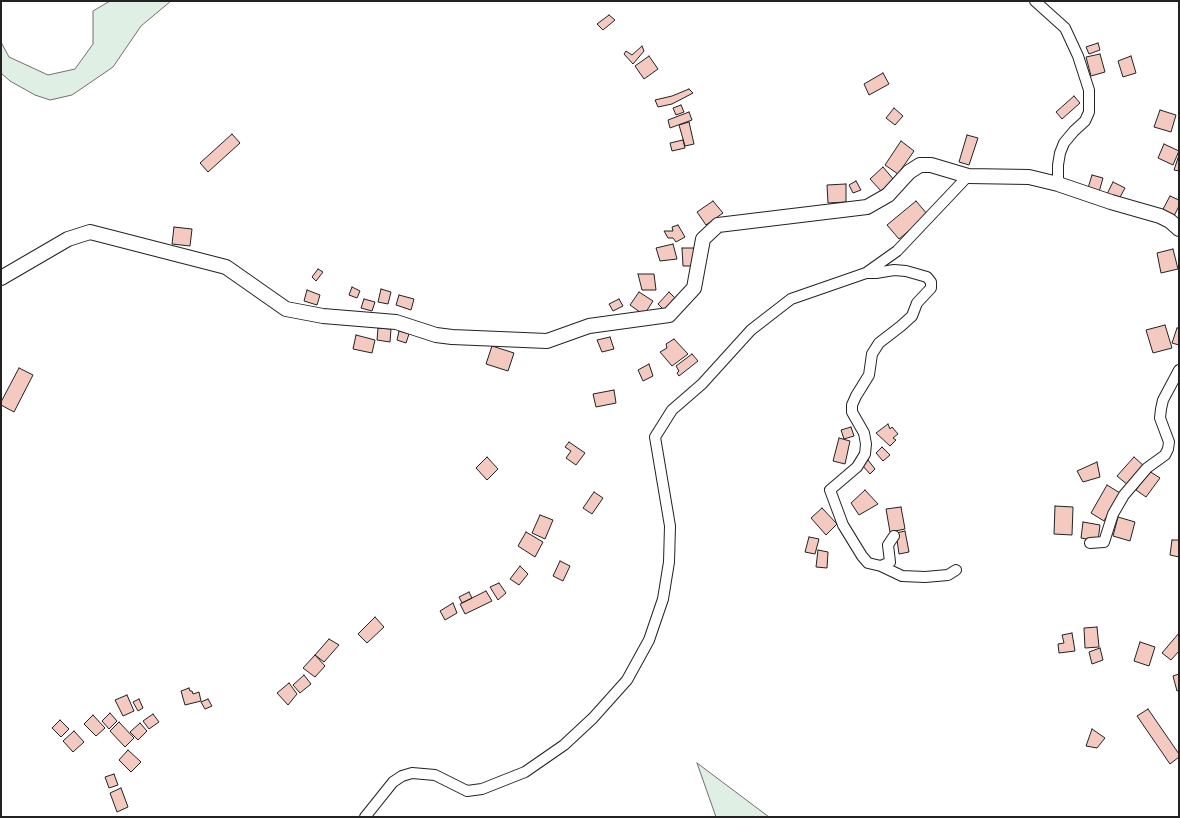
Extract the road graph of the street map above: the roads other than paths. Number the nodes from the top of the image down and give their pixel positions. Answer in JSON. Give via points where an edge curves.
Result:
{"nodes":[{"id":1,"x":1035,"y":1,"type":"edge"},
{"id":2,"x":968,"y":176,"type":"junction"},
{"id":3,"x":1058,"y":184,"type":"junction"},
{"id":4,"x":1179,"y":229,"type":"edge"},
{"id":5,"x":866,"y":273,"type":"junction"},
{"id":6,"x":1,"y":278,"type":"edge"},
{"id":7,"x":1179,"y":370,"type":"edge"},
{"id":8,"x":894,"y":536,"type":"dead end"},
{"id":9,"x":1090,"y":543,"type":"dead end"},
{"id":10,"x":881,"y":566,"type":"junction"},
{"id":11,"x":956,"y":570,"type":"dead end"},
{"id":12,"x":364,"y":817,"type":"edge"}],
"edges":[{"from":1,"to":3,"type":"street","via":[[1065,28],[1076,50],[1089,90],[1089,112],[1085,121],[1074,131],[1060,153]]},
{"from":2,"to":3,"type":"main road","via":[[1029,177]]},
{"from":2,"to":5,"type":"street","via":[[897,251]]},
{"from":2,"to":6,"type":"main road","via":[[931,165],[920,165],[888,195],[867,207],[718,225],[703,239],[694,288],[669,315],[589,326],[547,341],[436,335],[396,322],[323,316],[286,308],[226,267],[90,232],[68,239]]},
{"from":3,"to":4,"type":"main road","via":[[1160,216]]},
{"from":5,"to":10,"type":"street","via":[[906,271],[927,277],[931,282],[931,288],[917,303],[912,316],[879,344],[872,354],[869,375],[852,404],[852,412],[864,433],[865,454],[856,467],[830,490],[843,525],[862,556],[868,563]]},
{"from":5,"to":12,"type":"street","via":[[791,299],[751,330],[702,384],[672,410],[656,437],[670,526],[670,562],[663,599],[649,640],[627,680],[593,718],[564,744],[525,772],[482,789],[467,790],[435,775],[412,772],[393,782]]},
{"from":7,"to":9,"type":"street","via":[[1162,400],[1160,418],[1169,442],[1165,455],[1147,468],[1124,495],[1113,514],[1104,542]]},
{"from":8,"to":10,"type":"street","via":[[888,545],[890,562]]},
{"from":10,"to":11,"type":"street","via":[[902,576],[948,575]]}]}
